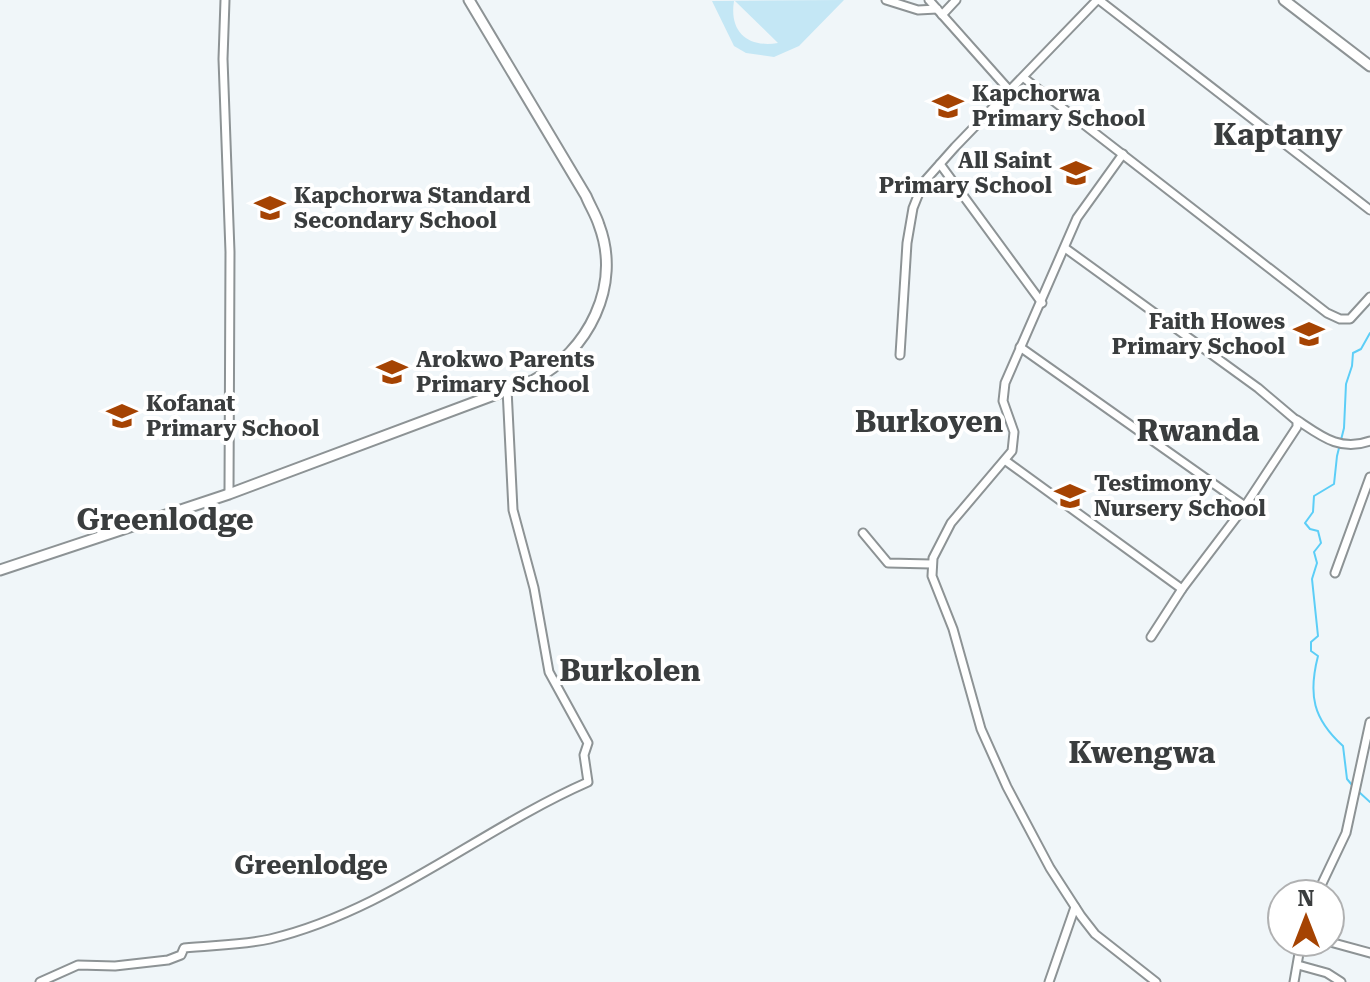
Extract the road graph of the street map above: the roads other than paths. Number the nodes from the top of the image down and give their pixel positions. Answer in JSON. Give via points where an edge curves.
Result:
{"nodes":[{"id":1,"x":225,"y":0,"type":"edge"},
{"id":2,"x":469,"y":0,"type":"edge"},
{"id":3,"x":886,"y":0,"type":"edge"},
{"id":4,"x":929,"y":0,"type":"edge"},
{"id":5,"x":956,"y":0,"type":"edge"},
{"id":6,"x":1098,"y":0,"type":"edge"},
{"id":7,"x":1284,"y":0,"type":"edge"},
{"id":8,"x":940,"y":12,"type":"junction"},
{"id":9,"x":1370,"y":66,"type":"edge"},
{"id":10,"x":1024,"y":78,"type":"junction"},
{"id":11,"x":1010,"y":91,"type":"junction"},
{"id":12,"x":1123,"y":154,"type":"junction"},
{"id":13,"x":940,"y":164,"type":"junction"},
{"id":14,"x":1370,"y":210,"type":"edge"},
{"id":15,"x":1065,"y":248,"type":"junction"},
{"id":16,"x":1370,"y":297,"type":"edge"},
{"id":17,"x":1042,"y":303,"type":"junction"},
{"id":18,"x":1020,"y":347,"type":"junction"},
{"id":19,"x":900,"y":355,"type":"dead end"},
{"id":20,"x":507,"y":389,"type":"junction"},
{"id":21,"x":1297,"y":420,"type":"junction"},
{"id":22,"x":1370,"y":441,"type":"edge"},
{"id":23,"x":1006,"y":461,"type":"junction"},
{"id":24,"x":1370,"y":477,"type":"edge"},
{"id":25,"x":229,"y":494,"type":"junction"},
{"id":26,"x":1245,"y":506,"type":"junction"},
{"id":27,"x":863,"y":533,"type":"dead end"},
{"id":28,"x":931,"y":564,"type":"junction"},
{"id":29,"x":0,"y":570,"type":"edge"},
{"id":30,"x":1335,"y":573,"type":"dead end"},
{"id":31,"x":1182,"y":589,"type":"junction"},
{"id":32,"x":1151,"y":637,"type":"dead end"},
{"id":33,"x":1370,"y":722,"type":"edge"},
{"id":34,"x":1325,"y":878,"type":"edge"},
{"id":35,"x":1075,"y":907,"type":"junction"},
{"id":36,"x":1346,"y":946,"type":"edge"},
{"id":37,"x":1370,"y":953,"type":"edge"},
{"id":38,"x":1299,"y":958,"type":"edge"},
{"id":39,"x":1298,"y":965,"type":"junction"},
{"id":40,"x":1157,"y":981,"type":"edge"},
{"id":41,"x":40,"y":982,"type":"edge"},
{"id":42,"x":1049,"y":982,"type":"edge"},
{"id":43,"x":1294,"y":982,"type":"edge"},
{"id":44,"x":1341,"y":982,"type":"edge"}],
"edges":[{"from":1,"to":25,"type":"street"},
{"from":2,"to":20,"type":"main road","via":[[586,196],[605,254],[605,279],[589,332],[551,370]]},
{"from":3,"to":8,"type":"street"},
{"from":4,"to":8,"type":"street"},
{"from":5,"to":8,"type":"street"},
{"from":6,"to":10,"type":"street"},
{"from":6,"to":14,"type":"street"},
{"from":7,"to":9,"type":"main road"},
{"from":8,"to":11,"type":"street"},
{"from":10,"to":11,"type":"street"},
{"from":10,"to":12,"type":"street"},
{"from":11,"to":13,"type":"street"},
{"from":12,"to":15,"type":"street","via":[[1081,211]]},
{"from":12,"to":16,"type":"street","via":[[1327,313],[1350,319]]},
{"from":13,"to":17,"type":"street"},
{"from":13,"to":19,"type":"street","via":[[923,183],[913,208]]},
{"from":15,"to":17,"type":"street"},
{"from":15,"to":21,"type":"street"},
{"from":17,"to":18,"type":"street"},
{"from":18,"to":23,"type":"street","via":[[1003,391],[1014,436]]},
{"from":18,"to":26,"type":"street"},
{"from":20,"to":25,"type":"main road"},
{"from":20,"to":41,"type":"street","via":[[513,510],[549,672],[588,743],[588,782],[552,797],[429,872],[352,911],[269,939],[184,948],[168,960],[78,965]]},
{"from":21,"to":22,"type":"street","via":[[1328,441]]},
{"from":21,"to":26,"type":"street"},
{"from":23,"to":28,"type":"street","via":[[951,523]]},
{"from":23,"to":31,"type":"street"},
{"from":24,"to":30,"type":"street"},
{"from":25,"to":29,"type":"main road"},
{"from":26,"to":31,"type":"street"},
{"from":27,"to":28,"type":"street","via":[[888,563]]},
{"from":28,"to":35,"type":"street","via":[[981,729],[1014,801]]},
{"from":31,"to":32,"type":"street"},
{"from":33,"to":34,"type":"street","via":[[1346,833]]},
{"from":35,"to":40,"type":"street","via":[[1095,934]]},
{"from":35,"to":42,"type":"street"},
{"from":36,"to":37,"type":"street"},
{"from":38,"to":39,"type":"street"},
{"from":39,"to":43,"type":"street"},
{"from":39,"to":44,"type":"street"}]}
